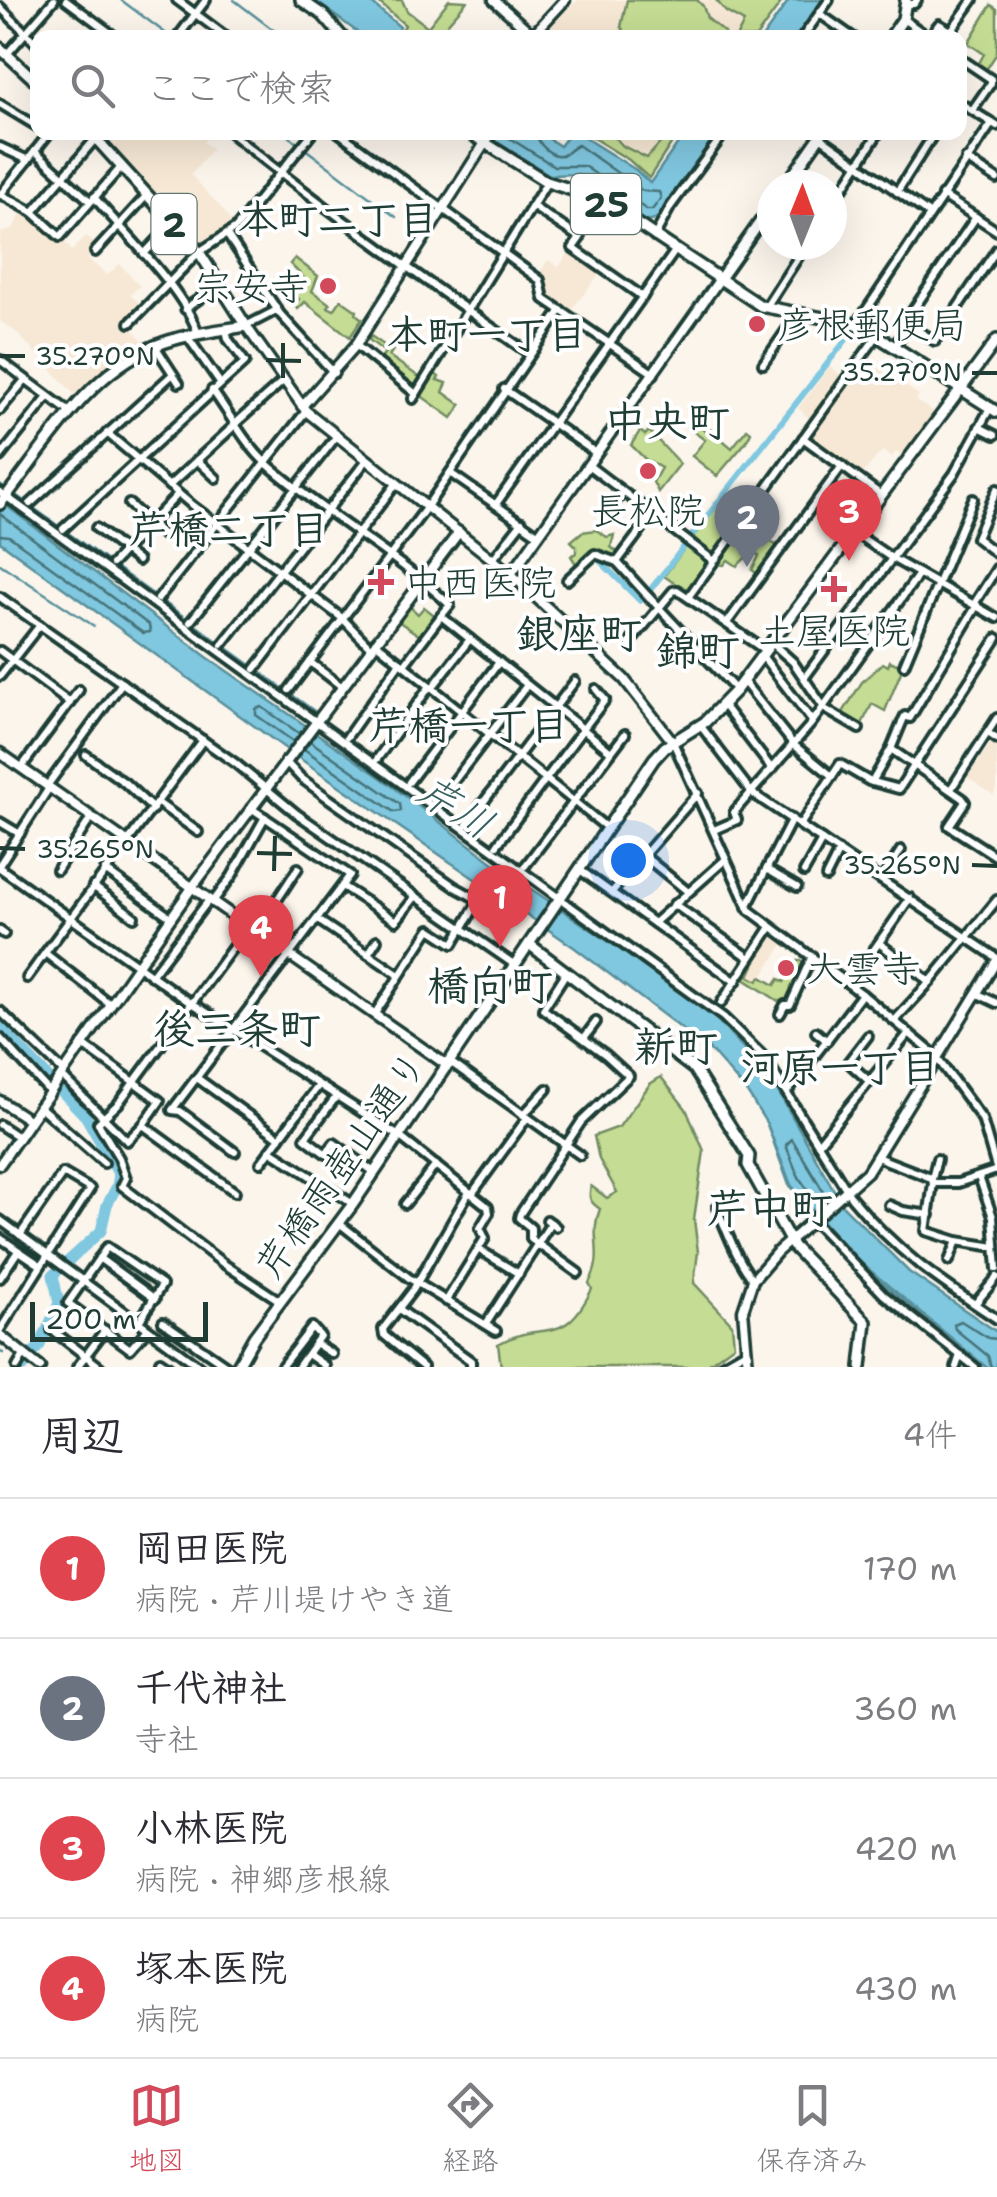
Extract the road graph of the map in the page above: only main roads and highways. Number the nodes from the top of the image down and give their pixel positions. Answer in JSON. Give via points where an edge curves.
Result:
{"nodes":[{"id":1,"x":301,"y":0,"type":"edge"},
{"id":2,"x":905,"y":2,"type":"edge"},
{"id":3,"x":332,"y":30,"type":"edge"},
{"id":4,"x":895,"y":30,"type":"edge"},
{"id":5,"x":4,"y":51,"type":"edge"},
{"id":6,"x":30,"y":75,"type":"edge"},
{"id":7,"x":100,"y":140,"type":"edge"},
{"id":8,"x":493,"y":140,"type":"edge"},
{"id":9,"x":818,"y":140,"type":"edge"},
{"id":10,"x":796,"y":170,"type":"edge"},
{"id":11,"x":757,"y":226,"type":"edge"},
{"id":12,"x":719,"y":280,"type":"junction"},
{"id":13,"x":997,"y":340,"type":"edge"},
{"id":14,"x":960,"y":390,"type":"junction"},
{"id":15,"x":994,"y":410,"type":"edge"},
{"id":16,"x":2,"y":498,"type":"edge"},
{"id":17,"x":530,"y":944,"type":"junction"},
{"id":18,"x":237,"y":1367,"type":"edge"},
{"id":19,"x":861,"y":1367,"type":"edge"}],
"edges":[{"from":1,"to":3,"type":"main road"},
{"from":2,"to":4,"type":"main road"},
{"from":5,"to":6,"type":"main road"},
{"from":7,"to":16,"type":"main road","number":"2","via":[[199,252],[246,326],[155,346],[116,368]]},
{"from":8,"to":12,"type":"main road","number":"25","via":[[546,182],[598,198]]},
{"from":9,"to":10,"type":"main road"},
{"from":11,"to":12,"type":"main road"},
{"from":12,"to":14,"type":"main road","number":"25","via":[[765,308],[858,324]]},
{"from":13,"to":14,"type":"main road","name":"芹橋雨壺山通り"},
{"from":14,"to":15,"type":"main road","number":"25"},
{"from":14,"to":17,"type":"main road","name":"芹橋雨壺山通り","via":[[740,686],[654,759]]},
{"from":17,"to":18,"type":"main road","name":"芹橋雨壺山通り"},
{"from":17,"to":19,"type":"main road","via":[[694,1069],[749,1156],[748,1166],[790,1240],[866,1322]]}]}
